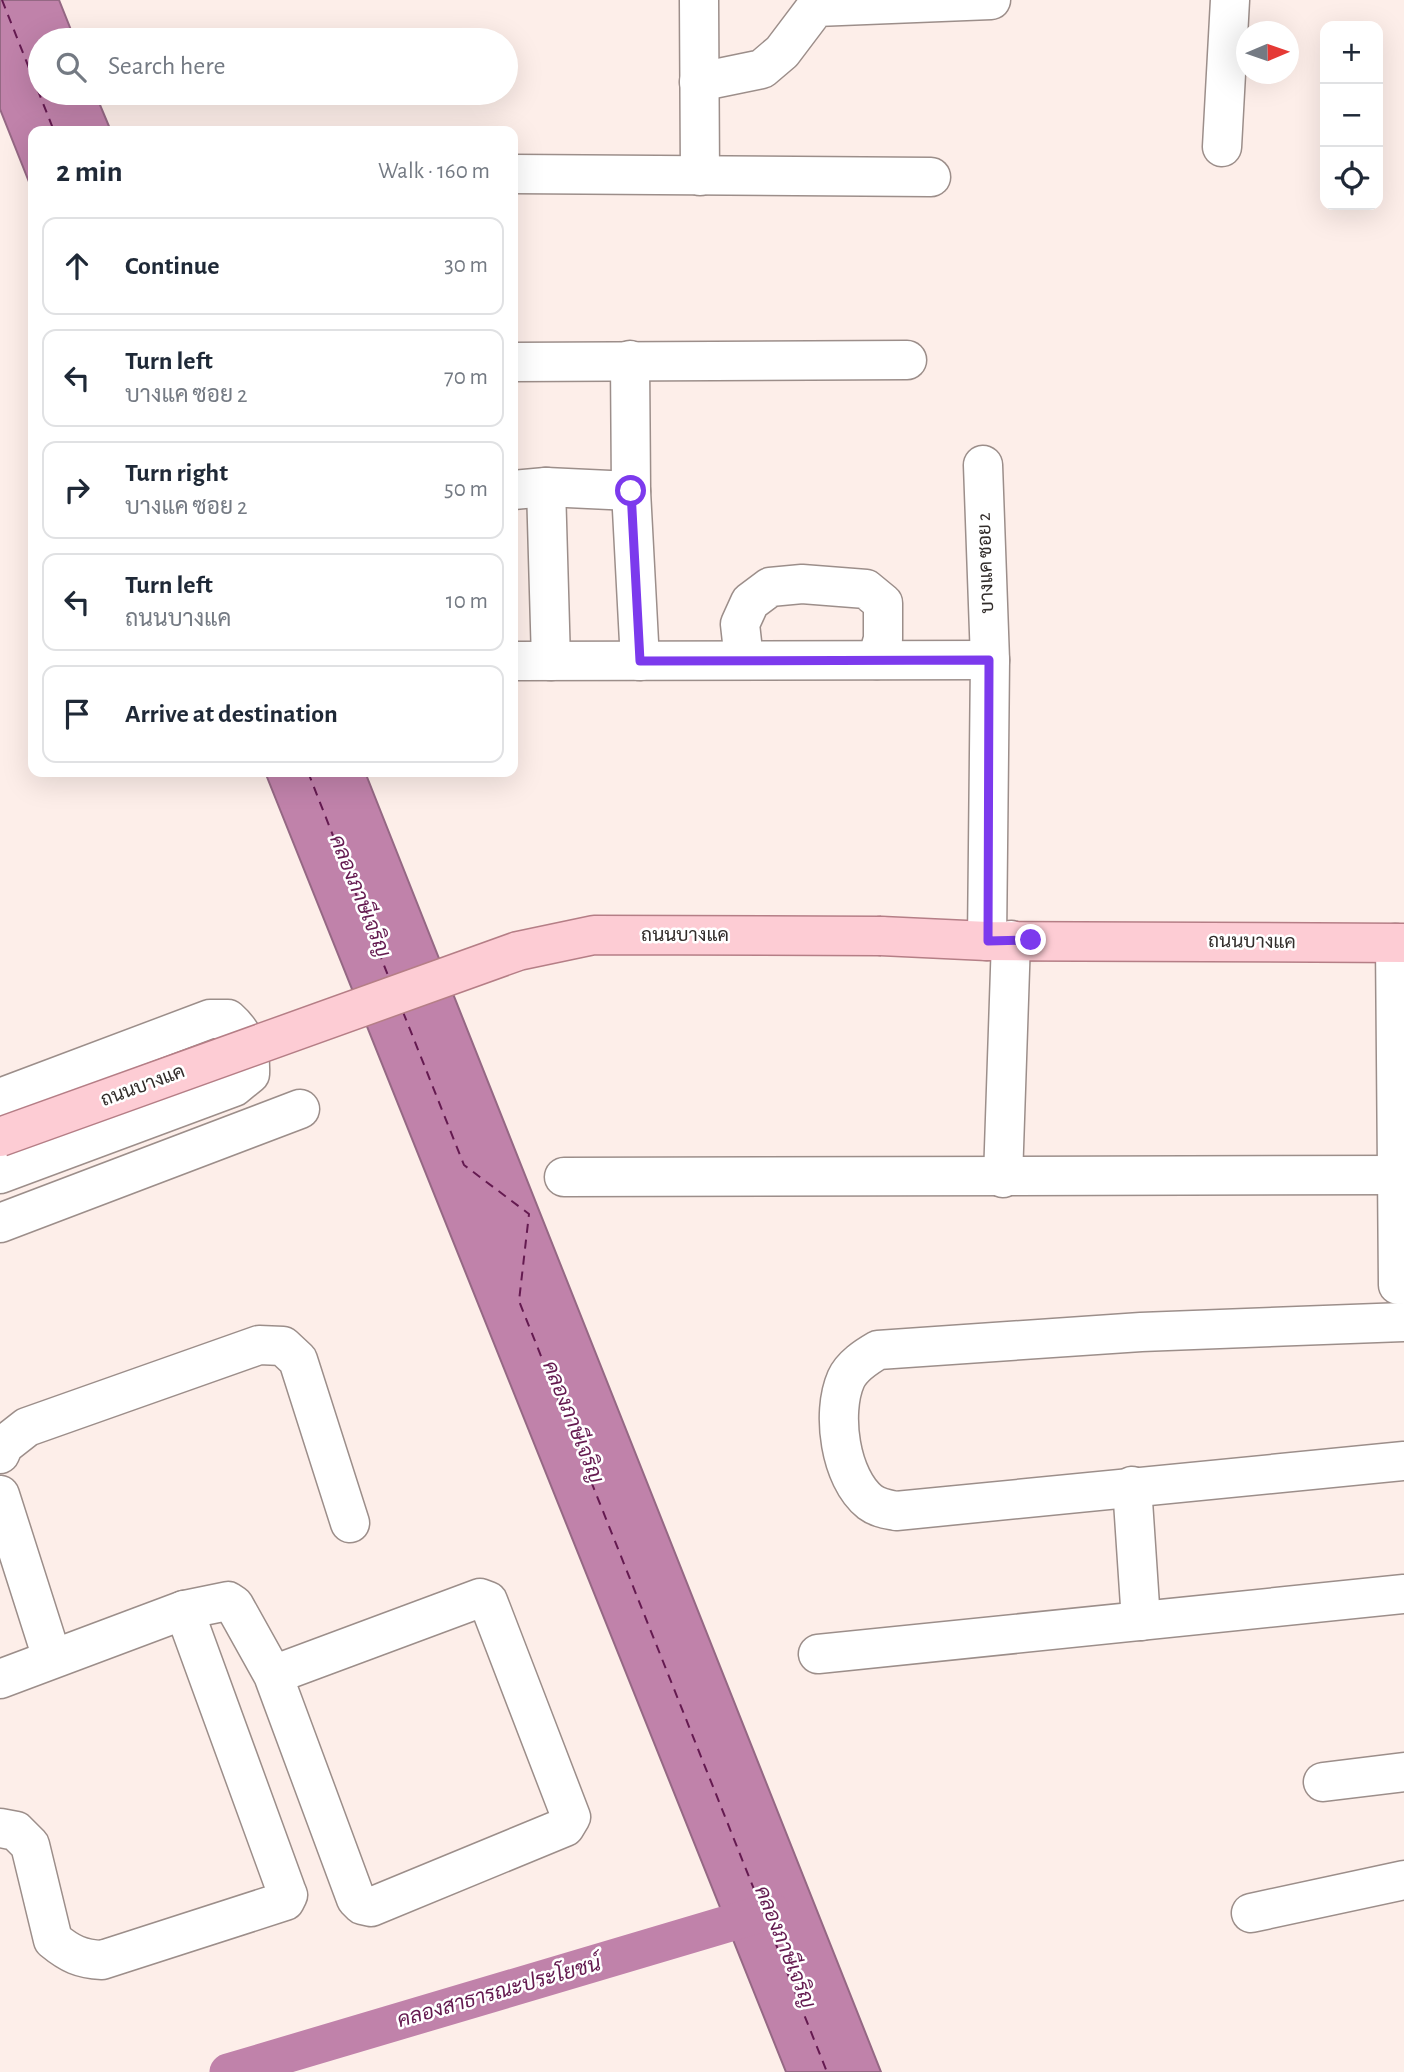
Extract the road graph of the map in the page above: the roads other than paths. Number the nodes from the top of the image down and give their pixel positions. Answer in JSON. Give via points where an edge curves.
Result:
{"nodes":[{"id":1,"x":699,"y":0,"type":"edge"},
{"id":2,"x":991,"y":0,"type":"edge"},
{"id":3,"x":1230,"y":0,"type":"edge"},
{"id":4,"x":699,"y":82,"type":"junction"},
{"id":5,"x":1222,"y":148,"type":"dead end"},
{"id":6,"x":518,"y":174,"type":"edge"},
{"id":7,"x":700,"y":176,"type":"junction"},
{"id":8,"x":931,"y":177,"type":"dead end"},
{"id":9,"x":907,"y":359,"type":"dead end"},
{"id":10,"x":630,"y":360,"type":"junction"},
{"id":11,"x":518,"y":362,"type":"edge"},
{"id":12,"x":983,"y":466,"type":"dead end"},
{"id":13,"x":529,"y":489,"type":"edge"},
{"id":14,"x":631,"y":491,"type":"junction"},
{"id":15,"x":744,"y":660,"type":"junction"},
{"id":16,"x":877,"y":660,"type":"junction"},
{"id":17,"x":989,"y":660,"type":"junction"},
{"id":18,"x":518,"y":661,"type":"edge"},
{"id":19,"x":551,"y":661,"type":"junction"},
{"id":20,"x":640,"y":661,"type":"junction"},
{"id":21,"x":999,"y":940,"type":"junction"},
{"id":22,"x":1400,"y":943,"type":"edge"},
{"id":23,"x":0,"y":1098,"type":"edge"},
{"id":24,"x":300,"y":1109,"type":"dead end"},
{"id":25,"x":0,"y":1137,"type":"edge"},
{"id":26,"x":0,"y":1174,"type":"edge"},
{"id":27,"x":1400,"y":1175,"type":"edge"},
{"id":28,"x":564,"y":1177,"type":"dead end"},
{"id":29,"x":1003,"y":1178,"type":"junction"},
{"id":30,"x":0,"y":1223,"type":"edge"},
{"id":31,"x":1398,"y":1285,"type":"dead end"},
{"id":32,"x":1404,"y":1322,"type":"edge"},
{"id":33,"x":0,"y":1454,"type":"edge"},
{"id":34,"x":1404,"y":1461,"type":"edge"},
{"id":35,"x":1132,"y":1486,"type":"junction"},
{"id":36,"x":0,"y":1495,"type":"edge"},
{"id":37,"x":350,"y":1523,"type":"dead end"},
{"id":38,"x":1404,"y":1594,"type":"edge"},
{"id":39,"x":184,"y":1609,"type":"junction"},
{"id":40,"x":1141,"y":1621,"type":"junction"},
{"id":41,"x":818,"y":1654,"type":"dead end"},
{"id":42,"x":52,"y":1658,"type":"junction"},
{"id":43,"x":273,"y":1675,"type":"junction"},
{"id":44,"x":0,"y":1679,"type":"edge"},
{"id":45,"x":1404,"y":1772,"type":"edge"},
{"id":46,"x":1323,"y":1782,"type":"dead end"},
{"id":47,"x":0,"y":1828,"type":"edge"},
{"id":48,"x":1404,"y":1880,"type":"edge"},
{"id":49,"x":1251,"y":1913,"type":"dead end"}],
"edges":[{"from":1,"to":4,"type":"street"},
{"from":2,"to":4,"type":"street","via":[[816,7],[782,52],[762,69]]},
{"from":3,"to":5,"type":"street"},
{"from":4,"to":7,"type":"street"},
{"from":6,"to":7,"type":"street"},
{"from":7,"to":8,"type":"street"},
{"from":9,"to":10,"type":"street"},
{"from":10,"to":11,"type":"street"},
{"from":10,"to":14,"type":"street"},
{"from":12,"to":17,"type":"street","name":"บางแค ซอย 2"},
{"from":13,"to":14,"type":"street"},
{"from":13,"to":19,"type":"street"},
{"from":14,"to":20,"type":"street"},
{"from":15,"to":16,"type":"street"},
{"from":15,"to":16,"type":"street","via":[[740,624],[750,602],[769,587],[803,584],[866,589],[883,603],[883,639]]},
{"from":15,"to":20,"type":"street"},
{"from":16,"to":17,"type":"street"},
{"from":17,"to":21,"type":"street","name":"บางแค ซอย 2"},
{"from":18,"to":19,"type":"street"},
{"from":19,"to":20,"type":"street"},
{"from":21,"to":22,"type":"main road","name":"ถนนบางแค"},
{"from":21,"to":25,"type":"main road","name":"ถนนบางแค","bridge":true,"via":[[594,935],[518,951]]},
{"from":21,"to":29,"type":"street","name":"บางแค ซอย 2"},
{"from":22,"to":27,"type":"street"},
{"from":23,"to":26,"type":"street","via":[[210,1019],[228,1019],[240,1030],[251,1058],[250,1074],[234,1087]]},
{"from":24,"to":30,"type":"street"},
{"from":27,"to":29,"type":"street"},
{"from":27,"to":31,"type":"street"},
{"from":28,"to":29,"type":"street"},
{"from":32,"to":35,"type":"street","via":[[1141,1332],[878,1350],[847,1377],[840,1414],[848,1472],[869,1501],[881,1508],[896,1511]]},
{"from":33,"to":37,"type":"street","via":[[4,1445],[27,1427],[259,1345],[282,1346],[298,1360]]},
{"from":34,"to":35,"type":"street"},
{"from":35,"to":40,"type":"street"},
{"from":36,"to":42,"type":"street"},
{"from":38,"to":40,"type":"street"},
{"from":39,"to":42,"type":"street"},
{"from":39,"to":43,"type":"street","via":[[232,1603]]},
{"from":39,"to":47,"type":"street","via":[[288,1895],[285,1901],[102,1960],[84,1959],[53,1940],[30,1845],[16,1831]]},
{"from":40,"to":41,"type":"street"},
{"from":42,"to":44,"type":"street"},
{"from":43,"to":43,"type":"street","via":[[362,1905],[371,1907],[569,1824],[571,1817],[488,1601],[480,1598]]},
{"from":45,"to":46,"type":"street"},
{"from":48,"to":49,"type":"street"}]}
